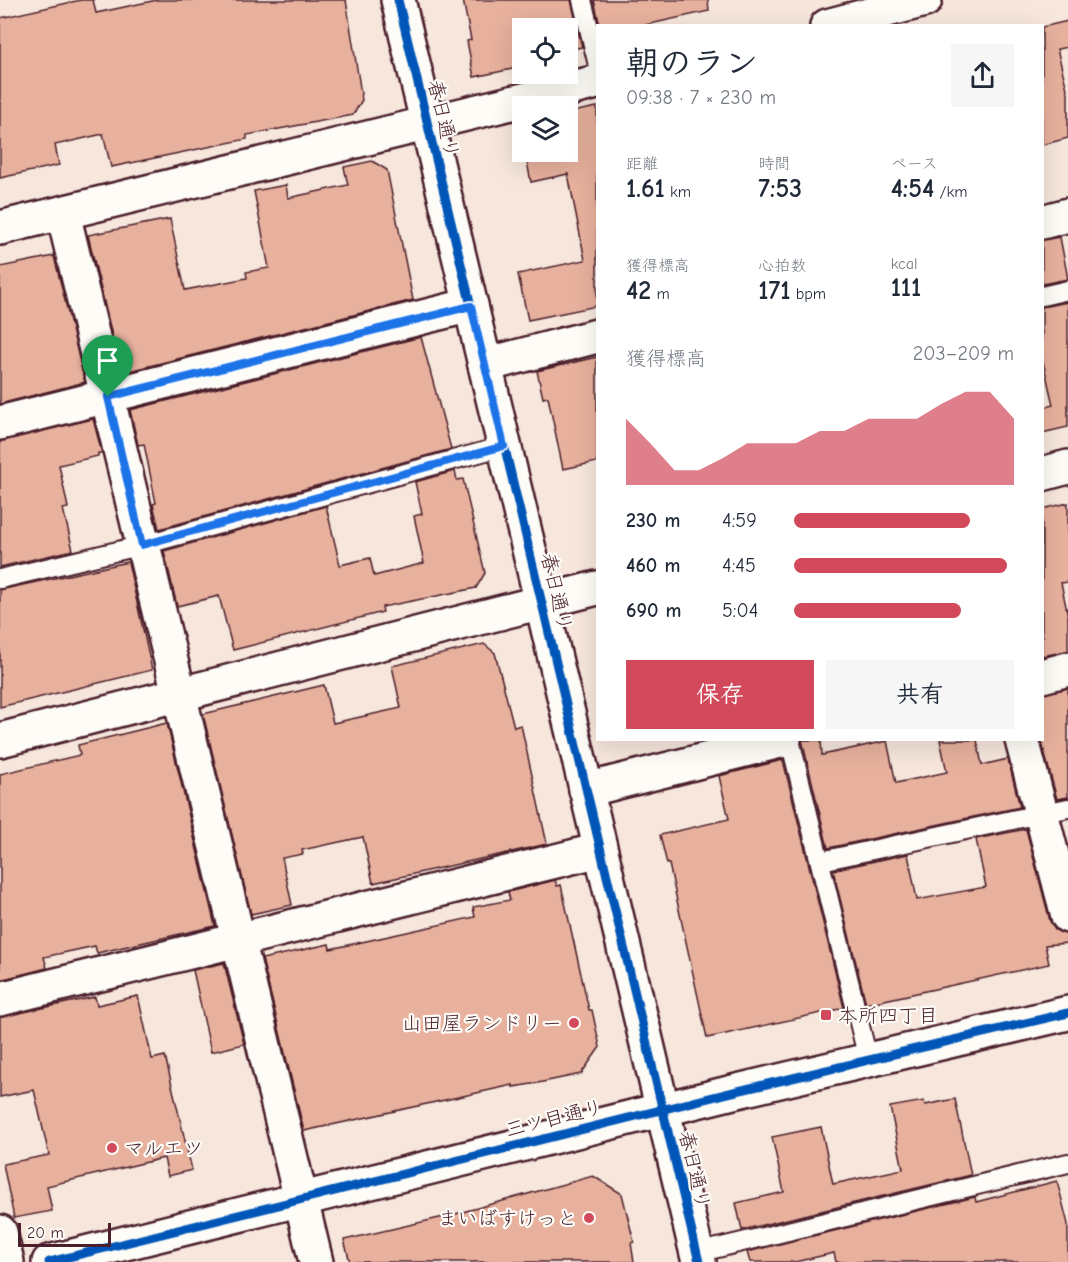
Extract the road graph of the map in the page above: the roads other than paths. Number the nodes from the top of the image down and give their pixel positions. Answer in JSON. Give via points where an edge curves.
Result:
{"nodes":[{"id":1,"x":398,"y":0,"type":"edge"},
{"id":2,"x":582,"y":0,"type":"edge"},
{"id":3,"x":925,"y":0,"type":"edge"},
{"id":4,"x":840,"y":18,"type":"edge"},
{"id":5,"x":596,"y":58,"type":"edge"},
{"id":6,"x":596,"y":82,"type":"edge"},
{"id":7,"x":427,"y":124,"type":"junction"},
{"id":8,"x":63,"y":213,"type":"junction"},
{"id":9,"x":1068,"y":216,"type":"edge"},
{"id":10,"x":1044,"y":222,"type":"edge"},
{"id":11,"x":0,"y":228,"type":"edge"},
{"id":12,"x":1068,"y":290,"type":"edge"},
{"id":13,"x":1044,"y":296,"type":"edge"},
{"id":14,"x":471,"y":306,"type":"junction"},
{"id":15,"x":596,"y":336,"type":"edge"},
{"id":16,"x":485,"y":365,"type":"junction"},
{"id":17,"x":108,"y":397,"type":"junction"},
{"id":18,"x":0,"y":423,"type":"edge"},
{"id":19,"x":504,"y":446,"type":"junction"},
{"id":20,"x":1068,"y":467,"type":"edge"},
{"id":21,"x":1044,"y":473,"type":"edge"},
{"id":22,"x":142,"y":545,"type":"junction"},
{"id":23,"x":0,"y":579,"type":"edge"},
{"id":24,"x":596,"y":588,"type":"edge"},
{"id":25,"x":541,"y":603,"type":"junction"},
{"id":26,"x":1068,"y":669,"type":"edge"},
{"id":27,"x":1044,"y":675,"type":"edge"},
{"id":28,"x":179,"y":694,"type":"junction"},
{"id":29,"x":0,"y":740,"type":"edge"},
{"id":30,"x":780,"y":741,"type":"edge"},
{"id":31,"x":790,"y":741,"type":"edge"},
{"id":32,"x":1022,"y":741,"type":"edge"},
{"id":33,"x":586,"y":790,"type":"junction"},
{"id":34,"x":1055,"y":812,"type":"edge"},
{"id":35,"x":600,"y":850,"type":"junction"},
{"id":36,"x":821,"y":861,"type":"junction"},
{"id":37,"x":1068,"y":916,"type":"edge"},
{"id":38,"x":240,"y":939,"type":"junction"},
{"id":39,"x":0,"y":999,"type":"edge"},
{"id":40,"x":1068,"y":1013,"type":"edge"},
{"id":41,"x":868,"y":1059,"type":"junction"},
{"id":42,"x":662,"y":1109,"type":"junction"},
{"id":43,"x":1068,"y":1163,"type":"edge"},
{"id":44,"x":301,"y":1199,"type":"junction"},
{"id":45,"x":0,"y":1232,"type":"edge"},
{"id":46,"x":698,"y":1258,"type":"edge"},
{"id":47,"x":7,"y":1262,"type":"edge"},
{"id":48,"x":49,"y":1262,"type":"edge"},
{"id":49,"x":316,"y":1262,"type":"edge"}],
"edges":[{"from":1,"to":7,"type":"street","name":"春日通り"},
{"from":2,"to":5,"type":"lane"},
{"from":3,"to":4,"type":"street"},
{"from":6,"to":7,"type":"street"},
{"from":7,"to":8,"type":"street"},
{"from":7,"to":14,"type":"street","name":"春日通り"},
{"from":8,"to":11,"type":"street"},
{"from":8,"to":17,"type":"street"},
{"from":9,"to":10,"type":"street"},
{"from":12,"to":13,"type":"lane"},
{"from":14,"to":16,"type":"street","name":"春日通り"},
{"from":14,"to":17,"type":"street"},
{"from":15,"to":16,"type":"street"},
{"from":16,"to":19,"type":"street","name":"春日通り"},
{"from":17,"to":18,"type":"street"},
{"from":17,"to":22,"type":"street"},
{"from":19,"to":22,"type":"lane"},
{"from":19,"to":25,"type":"street","name":"春日通り"},
{"from":20,"to":21,"type":"street"},
{"from":22,"to":23,"type":"lane"},
{"from":22,"to":28,"type":"street"},
{"from":24,"to":25,"type":"street"},
{"from":25,"to":28,"type":"street"},
{"from":25,"to":33,"type":"street","name":"春日通り"},
{"from":26,"to":27,"type":"street"},
{"from":28,"to":29,"type":"street"},
{"from":28,"to":38,"type":"street"},
{"from":30,"to":33,"type":"street"},
{"from":31,"to":36,"type":"lane"},
{"from":32,"to":34,"type":"street"},
{"from":33,"to":35,"type":"street","name":"春日通り"},
{"from":34,"to":36,"type":"lane"},
{"from":34,"to":37,"type":"street"},
{"from":35,"to":38,"type":"street"},
{"from":35,"to":42,"type":"street","name":"春日通り"},
{"from":36,"to":41,"type":"lane"},
{"from":38,"to":39,"type":"street"},
{"from":38,"to":44,"type":"street"},
{"from":40,"to":41,"type":"street","name":"三ツ目通り"},
{"from":41,"to":42,"type":"street","name":"三ツ目通り"},
{"from":42,"to":44,"type":"street","name":"三ツ目通り"},
{"from":42,"to":46,"type":"street","name":"春日通り"},
{"from":43,"to":46,"type":"lane"},
{"from":44,"to":48,"type":"street","name":"三ツ目通り"},
{"from":44,"to":49,"type":"street"},
{"from":45,"to":47,"type":"street"}]}
